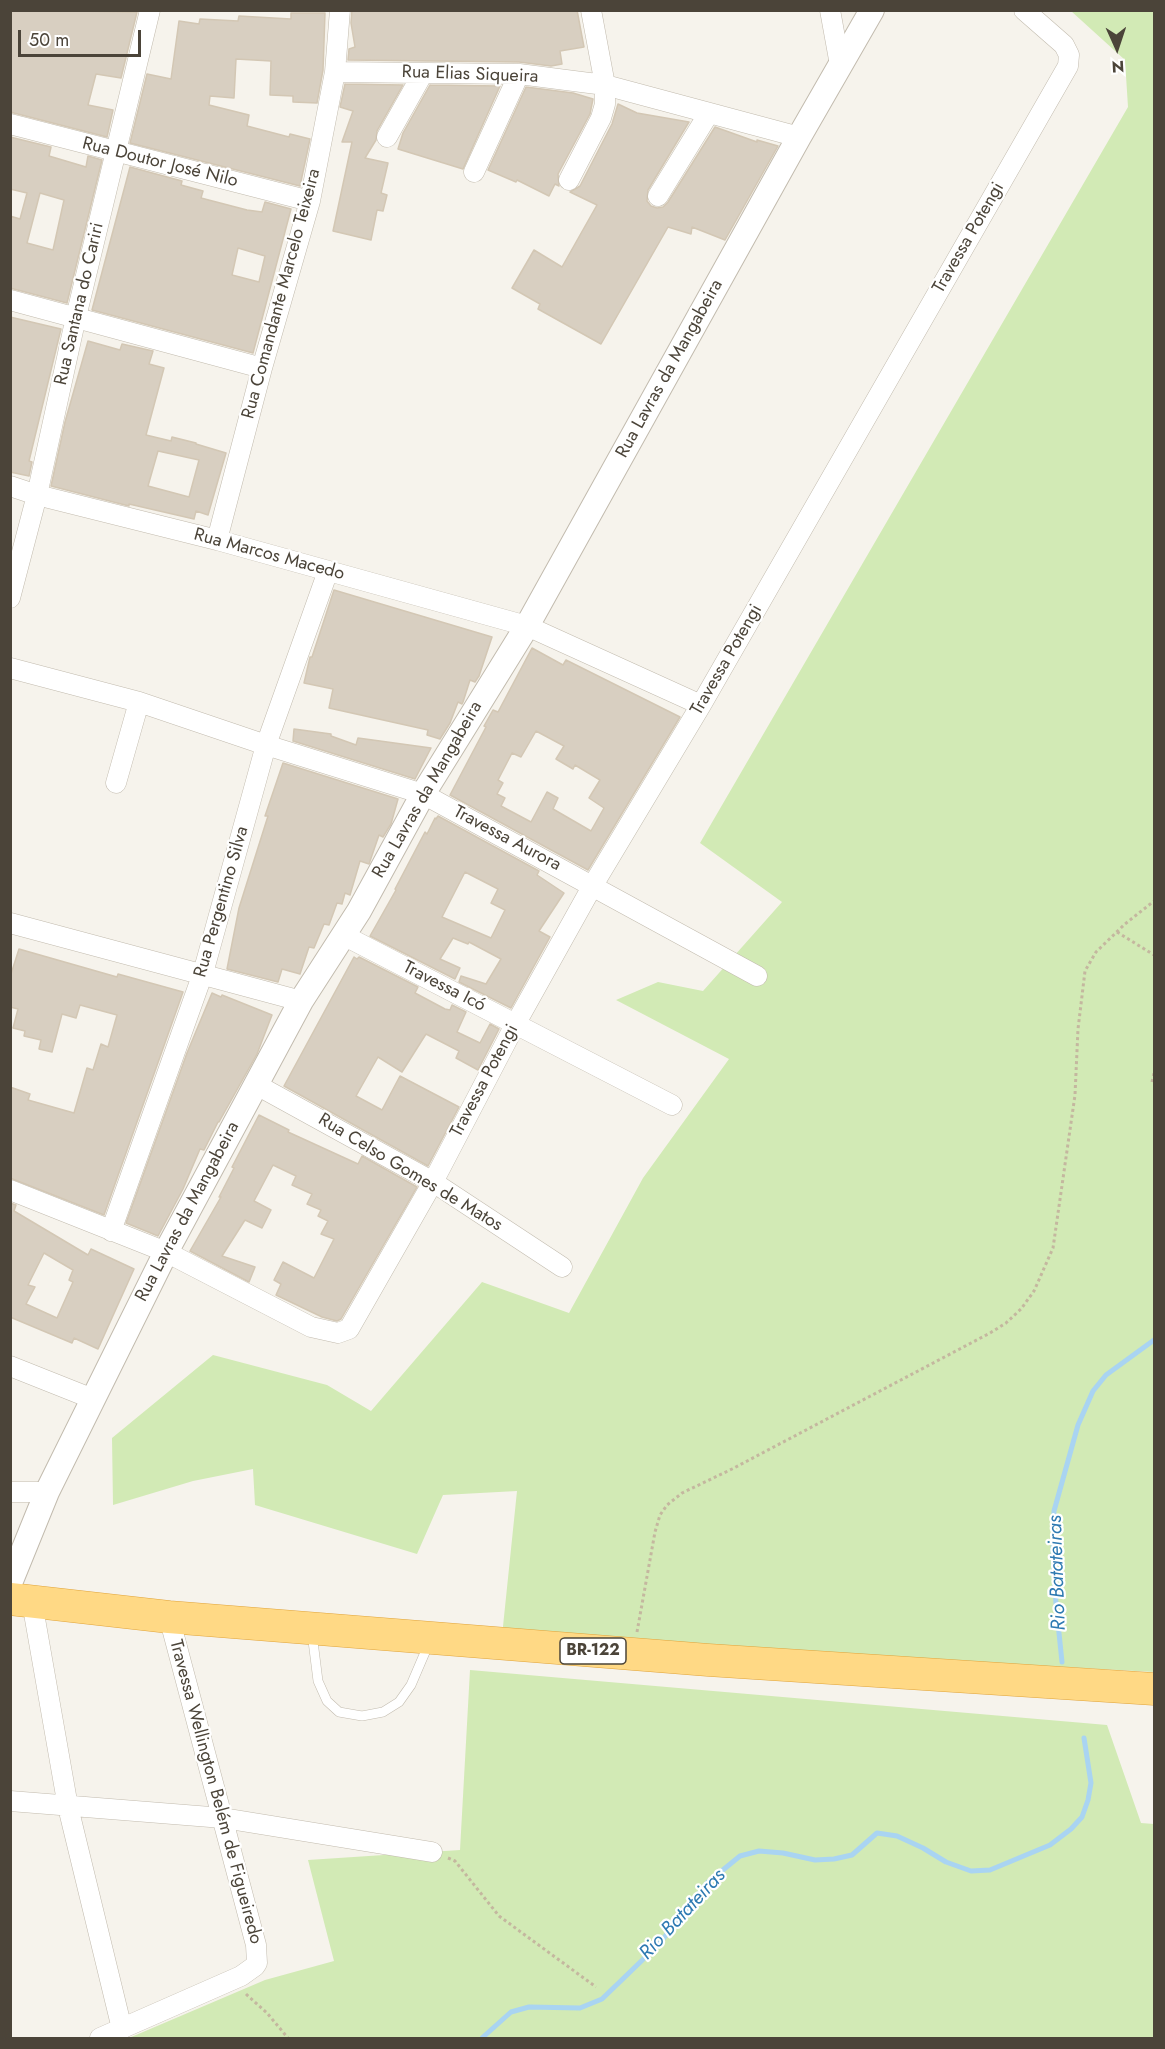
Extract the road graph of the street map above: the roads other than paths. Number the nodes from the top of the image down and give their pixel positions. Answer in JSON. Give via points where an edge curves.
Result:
{"nodes":[{"id":1,"x":150,"y":10,"type":"edge"},
{"id":2,"x":340,"y":10,"type":"edge"},
{"id":3,"x":591,"y":10,"type":"edge"},
{"id":4,"x":830,"y":10,"type":"edge"},
{"id":5,"x":872,"y":10,"type":"edge"},
{"id":6,"x":1024,"y":10,"type":"edge"},
{"id":7,"x":840,"y":65,"type":"junction"},
{"id":8,"x":335,"y":72,"type":"junction"},
{"id":9,"x":423,"y":73,"type":"junction"},
{"id":10,"x":519,"y":74,"type":"junction"},
{"id":11,"x":605,"y":85,"type":"junction"},
{"id":12,"x":709,"y":113,"type":"junction"},
{"id":13,"x":10,"y":124,"type":"edge"},
{"id":14,"x":387,"y":137,"type":"dead end"},
{"id":15,"x":799,"y":137,"type":"junction"},
{"id":16,"x":117,"y":152,"type":"junction"},
{"id":17,"x":474,"y":172,"type":"dead end"},
{"id":18,"x":569,"y":180,"type":"dead end"},
{"id":19,"x":658,"y":196,"type":"dead end"},
{"id":20,"x":310,"y":201,"type":"junction"},
{"id":21,"x":10,"y":300,"type":"edge"},
{"id":22,"x":76,"y":317,"type":"junction"},
{"id":23,"x":262,"y":368,"type":"junction"},
{"id":24,"x":10,"y":486,"type":"edge"},
{"id":25,"x":37,"y":495,"type":"junction"},
{"id":26,"x":217,"y":540,"type":"junction"},
{"id":27,"x":328,"y":571,"type":"junction"},
{"id":28,"x":10,"y":598,"type":"edge"},
{"id":29,"x":527,"y":626,"type":"junction"},
{"id":30,"x":10,"y":668,"type":"edge"},
{"id":31,"x":139,"y":702,"type":"junction"},
{"id":32,"x":701,"y":705,"type":"junction"},
{"id":33,"x":266,"y":745,"type":"junction"},
{"id":34,"x":116,"y":783,"type":"dead end"},
{"id":35,"x":423,"y":794,"type":"junction"},
{"id":36,"x":593,"y":885,"type":"junction"},
{"id":37,"x":10,"y":923,"type":"edge"},
{"id":38,"x":343,"y":935,"type":"junction"},
{"id":39,"x":203,"y":973,"type":"junction"},
{"id":40,"x":757,"y":976,"type":"dead end"},
{"id":41,"x":301,"y":1001,"type":"junction"},
{"id":42,"x":516,"y":1023,"type":"junction"},
{"id":43,"x":255,"y":1084,"type":"junction"},
{"id":44,"x":672,"y":1105,"type":"dead end"},
{"id":45,"x":433,"y":1182,"type":"junction"},
{"id":46,"x":10,"y":1190,"type":"edge"},
{"id":47,"x":111,"y":1231,"type":"junction"},
{"id":48,"x":166,"y":1252,"type":"junction"},
{"id":49,"x":562,"y":1267,"type":"dead end"},
{"id":50,"x":10,"y":1366,"type":"edge"},
{"id":51,"x":93,"y":1399,"type":"junction"},
{"id":52,"x":10,"y":1492,"type":"edge"},
{"id":53,"x":47,"y":1492,"type":"junction"},
{"id":54,"x":18,"y":1595,"type":"edge"},
{"id":55,"x":170,"y":1617,"type":"junction"},
{"id":56,"x":311,"y":1628,"type":"junction"},
{"id":57,"x":431,"y":1638,"type":"junction"},
{"id":58,"x":1155,"y":1689,"type":"edge"},
{"id":59,"x":10,"y":1801,"type":"edge"},
{"id":60,"x":68,"y":1807,"type":"junction"},
{"id":61,"x":222,"y":1818,"type":"junction"},
{"id":62,"x":432,"y":1852,"type":"road end"},
{"id":63,"x":122,"y":2029,"type":"junction"},
{"id":64,"x":100,"y":2038,"type":"edge"}],
"edges":[{"from":1,"to":16,"type":"street","name":"Rua Santana do Cariri"},
{"from":2,"to":8,"type":"street","name":"Rua Comandante Marcelo Teixeira"},
{"from":3,"to":11,"type":"street"},
{"from":4,"to":7,"type":"street"},
{"from":5,"to":7,"type":"street","name":"Rua Lavras da Mangabeira"},
{"from":6,"to":32,"type":"street","name":"Travessa Potengi","via":[[1064,45],[1069,55],[1068,66]]},
{"from":7,"to":15,"type":"street","name":"Rua Lavras da Mangabeira"},
{"from":8,"to":9,"type":"street","name":"Rua Elias Siqueira"},
{"from":8,"to":20,"type":"street","name":"Rua Comandante Marcelo Teixeira"},
{"from":9,"to":10,"type":"street","name":"Rua Elias Siqueira"},
{"from":9,"to":14,"type":"street"},
{"from":10,"to":11,"type":"street","name":"Rua Elias Siqueira"},
{"from":10,"to":17,"type":"street"},
{"from":11,"to":12,"type":"street","name":"Rua Elias Siqueira"},
{"from":11,"to":18,"type":"street","via":[[602,118]]},
{"from":12,"to":15,"type":"street","name":"Rua Elias Siqueira"},
{"from":12,"to":19,"type":"street"},
{"from":13,"to":16,"type":"street","name":"Rua Doutor José Nilo"},
{"from":15,"to":29,"type":"street","name":"Rua Lavras da Mangabeira"},
{"from":16,"to":20,"type":"street","name":"Rua Doutor José Nilo"},
{"from":16,"to":22,"type":"street","name":"Rua Santana do Cariri"},
{"from":20,"to":23,"type":"street","name":"Rua Comandante Marcelo Teixeira"},
{"from":21,"to":22,"type":"street"},
{"from":22,"to":23,"type":"street"},
{"from":22,"to":25,"type":"street","name":"Rua Santana do Cariri"},
{"from":23,"to":26,"type":"street","name":"Rua Comandante Marcelo Teixeira"},
{"from":24,"to":25,"type":"street","name":"Rua Marcos Macedo"},
{"from":25,"to":26,"type":"street","name":"Rua Marcos Macedo"},
{"from":25,"to":28,"type":"street","name":"Rua Santana do Cariri"},
{"from":26,"to":27,"type":"street","name":"Rua Marcos Macedo"},
{"from":27,"to":29,"type":"street","name":"Rua Marcos Macedo"},
{"from":27,"to":33,"type":"street","name":"Rua Pergentino Silva"},
{"from":29,"to":32,"type":"street","name":"Rua Marcos Macedo"},
{"from":29,"to":35,"type":"street","name":"Rua Lavras da Mangabeira"},
{"from":30,"to":31,"type":"street","name":"Travessa Aurora"},
{"from":31,"to":33,"type":"street","name":"Travessa Aurora"},
{"from":31,"to":34,"type":"street"},
{"from":32,"to":36,"type":"street","name":"Travessa Potengi"},
{"from":33,"to":35,"type":"street","name":"Travessa Aurora"},
{"from":33,"to":39,"type":"street","name":"Rua Pergentino Silva"},
{"from":35,"to":36,"type":"street","name":"Travessa Aurora"},
{"from":35,"to":38,"type":"street","name":"Rua Lavras da Mangabeira"},
{"from":36,"to":40,"type":"street","name":"Travessa Aurora"},
{"from":36,"to":42,"type":"street","name":"Travessa Potengi"},
{"from":37,"to":39,"type":"street"},
{"from":38,"to":41,"type":"street","name":"Rua Lavras da Mangabeira"},
{"from":38,"to":42,"type":"street","name":"Travessa Icó"},
{"from":39,"to":41,"type":"street"},
{"from":39,"to":47,"type":"street","name":"Rua Pergentino Silva"},
{"from":41,"to":43,"type":"street","name":"Rua Lavras da Mangabeira"},
{"from":42,"to":44,"type":"street","name":"Travessa Icó"},
{"from":42,"to":45,"type":"street","name":"Travessa Potengi"},
{"from":43,"to":45,"type":"street","name":"Rua Celso Gomes de Matos"},
{"from":43,"to":48,"type":"street","name":"Rua Lavras da Mangabeira"},
{"from":45,"to":48,"type":"street","name":"Travessa Potengi","via":[[355,1322],[350,1329],[338,1333],[311,1327]]},
{"from":45,"to":49,"type":"street","name":"Rua Celso Gomes de Matos"},
{"from":46,"to":47,"type":"street"},
{"from":47,"to":48,"type":"street"},
{"from":48,"to":51,"type":"street","name":"Rua Lavras da Mangabeira"},
{"from":50,"to":51,"type":"street"},
{"from":51,"to":53,"type":"street","name":"Rua Lavras da Mangabeira"},
{"from":52,"to":53,"type":"street"},
{"from":53,"to":54,"type":"street","name":"Rua Lavras da Mangabeira"},
{"from":54,"to":55,"type":"highway","number":"BR-122"},
{"from":54,"to":60,"type":"street"},
{"from":55,"to":56,"type":"highway","number":"BR-122"},
{"from":55,"to":61,"type":"street","name":"Travessa Wellington Belém de Figueiredo"},
{"from":56,"to":57,"type":"highway","number":"BR-122"},
{"from":56,"to":57,"type":"lane","via":[[318,1681],[327,1701],[339,1712],[362,1716],[383,1712],[399,1702],[411,1685]]},
{"from":57,"to":58,"type":"highway","number":"BR-122"},
{"from":59,"to":60,"type":"street"},
{"from":60,"to":61,"type":"street"},
{"from":60,"to":63,"type":"street"},
{"from":61,"to":62,"type":"street"},
{"from":61,"to":63,"type":"street","name":"Travessa Wellington Belém de Figueiredo","via":[[256,1945],[255,1966]]},
{"from":63,"to":64,"type":"street"}]}
